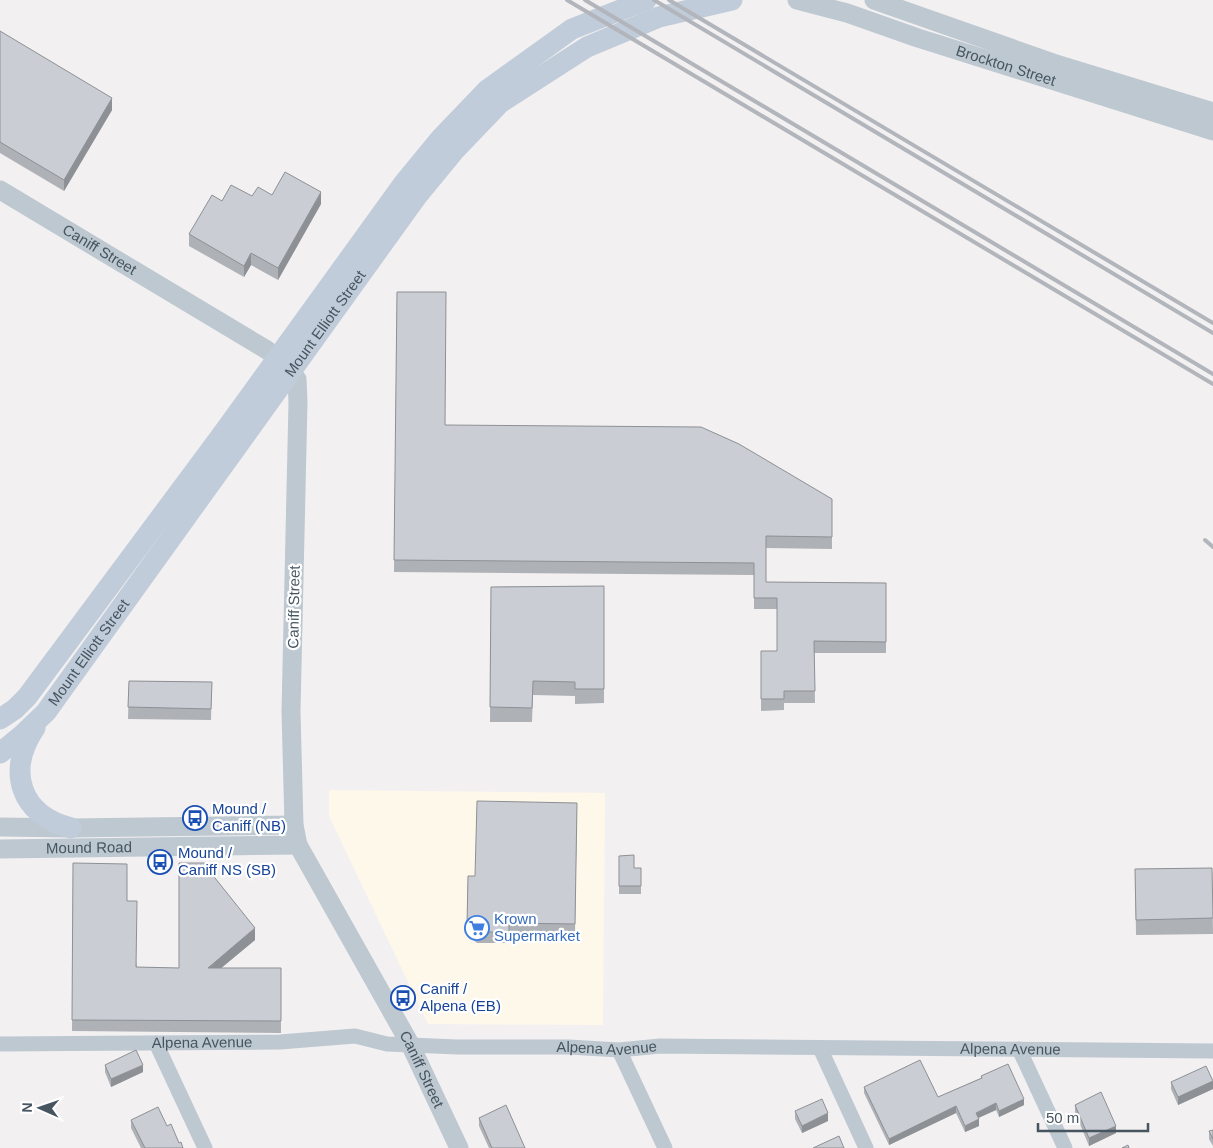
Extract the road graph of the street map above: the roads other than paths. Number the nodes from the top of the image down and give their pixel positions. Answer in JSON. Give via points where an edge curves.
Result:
{"nodes":[{"id":1,"x":646,"y":0,"type":"edge"},
{"id":2,"x":732,"y":0,"type":"edge"},
{"id":3,"x":797,"y":0,"type":"edge"},
{"id":4,"x":874,"y":0,"type":"edge"},
{"id":5,"x":1213,"y":112,"type":"edge"},
{"id":6,"x":1213,"y":131,"type":"edge"},
{"id":7,"x":0,"y":190,"type":"edge"},
{"id":8,"x":230,"y":441,"type":"junction"},
{"id":9,"x":27,"y":697,"type":"junction"},
{"id":10,"x":0,"y":712,"type":"edge"},
{"id":11,"x":46,"y":712,"type":"junction"},
{"id":12,"x":0,"y":719,"type":"edge"},
{"id":13,"x":0,"y":753,"type":"edge"},
{"id":14,"x":294,"y":825,"type":"junction"},
{"id":15,"x":0,"y":827,"type":"edge"},
{"id":16,"x":71,"y":828,"type":"junction"},
{"id":17,"x":298,"y":846,"type":"junction"},
{"id":18,"x":0,"y":849,"type":"edge"},
{"id":19,"x":156,"y":1043,"type":"junction"},
{"id":20,"x":0,"y":1044,"type":"edge"},
{"id":21,"x":410,"y":1044,"type":"junction"},
{"id":22,"x":820,"y":1048,"type":"junction"},
{"id":23,"x":619,"y":1050,"type":"junction"},
{"id":24,"x":1019,"y":1050,"type":"junction"},
{"id":25,"x":1213,"y":1051,"type":"edge"},
{"id":26,"x":205,"y":1148,"type":"edge"},
{"id":27,"x":459,"y":1148,"type":"edge"},
{"id":28,"x":664,"y":1148,"type":"edge"},
{"id":29,"x":866,"y":1148,"type":"edge"},
{"id":30,"x":1065,"y":1148,"type":"edge"}],
"edges":[{"from":1,"to":8,"type":"main road","name":"Mount Elliott Street","via":[[572,29],[487,90],[441,138],[404,184]]},
{"from":2,"to":8,"type":"main road","name":"Mount Elliott Street","via":[[659,17],[587,47],[500,103],[417,196]]},
{"from":3,"to":6,"type":"street","name":"Brockton Street","via":[[847,13]]},
{"from":4,"to":5,"type":"street","name":"Brockton Street","via":[[1053,62]]},
{"from":7,"to":14,"type":"street","name":"Caniff Street","via":[[280,359],[297,379],[291,710]]},
{"from":8,"to":9,"type":"main road","name":"Mount Elliott Street"},
{"from":8,"to":11,"type":"main road","name":"Mount Elliott Street"},
{"from":9,"to":10,"type":"street"},
{"from":9,"to":12,"type":"main road","name":"Mount Elliott Street"},
{"from":11,"to":13,"type":"main road","name":"Mount Elliott Street"},
{"from":11,"to":16,"type":"main road","via":[[33,731],[21,759],[21,783],[28,800],[40,814],[56,824]]},
{"from":14,"to":16,"type":"street","name":"Mound Road"},
{"from":14,"to":17,"type":"street","name":"Caniff Street"},
{"from":15,"to":16,"type":"street","name":"Mound Road"},
{"from":17,"to":18,"type":"street","name":"Mound Road"},
{"from":17,"to":21,"type":"street","name":"Caniff Street"},
{"from":19,"to":20,"type":"street","name":"Alpena Avenue"},
{"from":19,"to":21,"type":"street","name":"Alpena Avenue","via":[[280,1042],[354,1036],[387,1044]]},
{"from":19,"to":26,"type":"street"},
{"from":21,"to":23,"type":"street","name":"Alpena Avenue"},
{"from":21,"to":27,"type":"street","name":"Caniff Street"},
{"from":22,"to":23,"type":"street","name":"Alpena Avenue","via":[[660,1046]]},
{"from":22,"to":24,"type":"street","name":"Alpena Avenue"},
{"from":22,"to":29,"type":"street"},
{"from":23,"to":28,"type":"street"},
{"from":24,"to":25,"type":"street","name":"Alpena Avenue"},
{"from":24,"to":30,"type":"street"}]}
